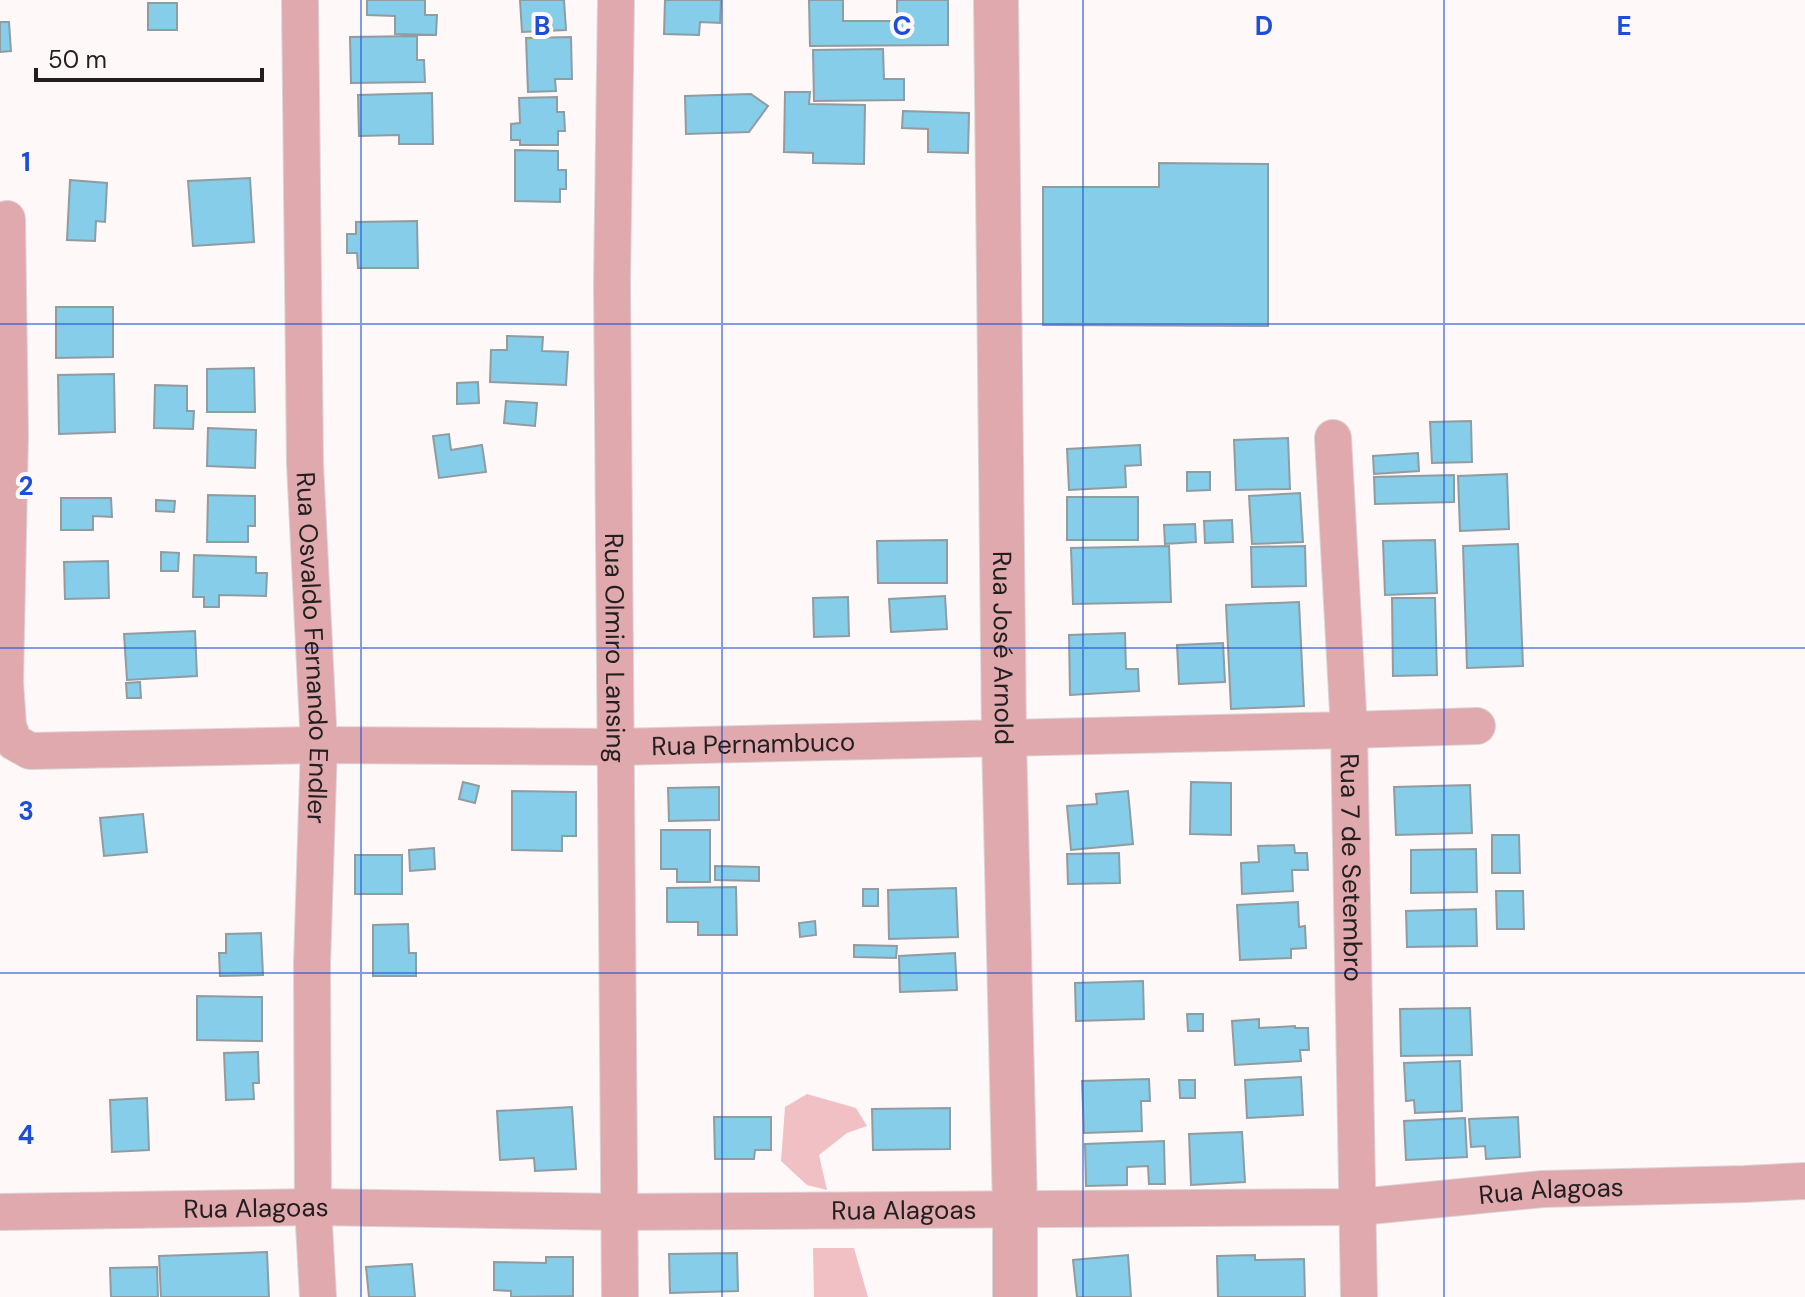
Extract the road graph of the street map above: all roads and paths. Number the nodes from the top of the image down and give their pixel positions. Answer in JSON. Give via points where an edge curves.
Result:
{"nodes":[{"id":1,"x":300,"y":0,"type":"edge"},
{"id":2,"x":616,"y":0,"type":"edge"},
{"id":3,"x":996,"y":0,"type":"edge"},
{"id":4,"x":7,"y":219,"type":"dead end"},
{"id":5,"x":1333,"y":438,"type":"dead end"},
{"id":6,"x":1477,"y":726,"type":"dead end"},
{"id":7,"x":1349,"y":730,"type":"junction"},
{"id":8,"x":1004,"y":737,"type":"junction"},
{"id":9,"x":319,"y":745,"type":"junction"},
{"id":10,"x":616,"y":747,"type":"junction"},
{"id":11,"x":1805,"y":1181,"type":"edge"},
{"id":12,"x":313,"y":1207,"type":"junction"},
{"id":13,"x":1359,"y":1207,"type":"junction"},
{"id":14,"x":1015,"y":1209,"type":"junction"},
{"id":15,"x":0,"y":1212,"type":"edge"},
{"id":16,"x":620,"y":1212,"type":"junction"},
{"id":17,"x":318,"y":1297,"type":"edge"},
{"id":18,"x":620,"y":1297,"type":"edge"},
{"id":19,"x":1015,"y":1297,"type":"edge"},
{"id":20,"x":1359,"y":1297,"type":"edge"}],
"edges":[{"from":1,"to":9,"type":"street","name":"Rua Osvaldo Fernando Endler","via":[[305,464]]},
{"from":2,"to":10,"type":"street","name":"Rua Olmiro Lansing"},
{"from":3,"to":8,"type":"street","name":"Rua José Arnold"},
{"from":4,"to":9,"type":"street","name":"Rua Pernambuco","via":[[5,682],[14,742],[30,751]]},
{"from":5,"to":7,"type":"street","name":"Rua 7 de Setembro"},
{"from":6,"to":7,"type":"street","name":"Rua Pernambuco"},
{"from":7,"to":8,"type":"street","name":"Rua Pernambuco"},
{"from":7,"to":13,"type":"street","name":"Rua 7 de Setembro"},
{"from":8,"to":10,"type":"street","name":"Rua Pernambuco"},
{"from":8,"to":14,"type":"street","name":"Rua José Arnold"},
{"from":9,"to":10,"type":"street","name":"Rua Pernambuco"},
{"from":9,"to":12,"type":"street","name":"Rua Osvaldo Fernando Endler","via":[[312,964]]},
{"from":10,"to":16,"type":"street","name":"Rua Olmiro Lansing"},
{"from":11,"to":13,"type":"street","name":"Rua Alagoas","via":[[1543,1189]]},
{"from":12,"to":15,"type":"street","name":"Rua Alagoas"},
{"from":12,"to":16,"type":"street","name":"Rua Alagoas"},
{"from":12,"to":17,"type":"street","name":"Rua Osvaldo Fernando Endler"},
{"from":13,"to":14,"type":"street","name":"Rua Alagoas"},
{"from":13,"to":20,"type":"street","name":"Rua 7 de Setembro"},
{"from":14,"to":16,"type":"street","name":"Rua Alagoas"},
{"from":14,"to":19,"type":"street","name":"Rua José Arnold"},
{"from":16,"to":18,"type":"street","name":"Rua Olmiro Lansing"}]}
